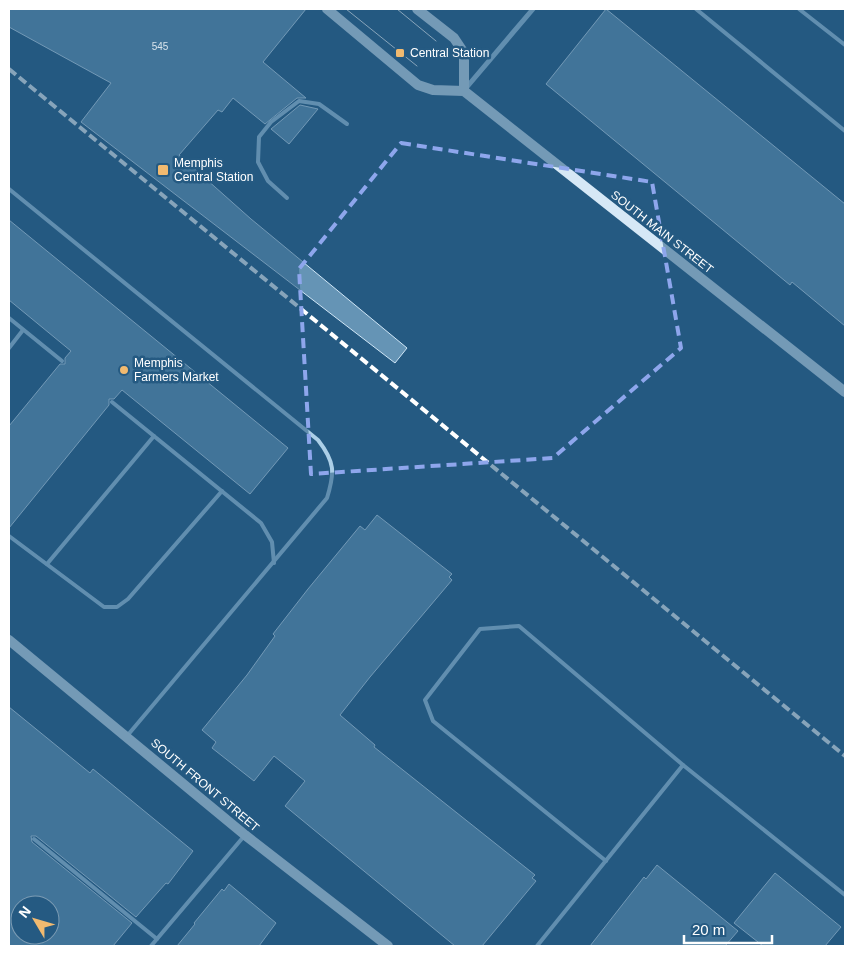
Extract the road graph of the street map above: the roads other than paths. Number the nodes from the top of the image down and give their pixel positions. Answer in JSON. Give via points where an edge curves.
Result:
{"nodes":[{"id":1,"x":327,"y":9,"type":"edge"},
{"id":2,"x":417,"y":9,"type":"edge"},
{"id":3,"x":533,"y":9,"type":"edge"},
{"id":4,"x":696,"y":9,"type":"edge"},
{"id":5,"x":799,"y":9,"type":"edge"},
{"id":6,"x":845,"y":45,"type":"edge"},
{"id":7,"x":464,"y":91,"type":"junction"},
{"id":8,"x":347,"y":124,"type":"dead end"},
{"id":9,"x":845,"y":131,"type":"edge"},
{"id":10,"x":9,"y":189,"type":"edge"},
{"id":11,"x":286,"y":198,"type":"dead end"},
{"id":12,"x":9,"y":318,"type":"edge"},
{"id":13,"x":24,"y":330,"type":"junction"},
{"id":14,"x":9,"y":348,"type":"edge"},
{"id":15,"x":62,"y":361,"type":"dead end"},
{"id":16,"x":845,"y":392,"type":"edge"},
{"id":17,"x":112,"y":402,"type":"dead end"},
{"id":18,"x":154,"y":436,"type":"junction"},
{"id":19,"x":222,"y":491,"type":"junction"},
{"id":20,"x":9,"y":536,"type":"edge"},
{"id":21,"x":274,"y":563,"type":"junction"},
{"id":22,"x":47,"y":564,"type":"junction"},
{"id":23,"x":9,"y":640,"type":"edge"},
{"id":24,"x":127,"y":736,"type":"junction"},
{"id":25,"x":683,"y":765,"type":"junction"},
{"id":26,"x":245,"y":835,"type":"junction"},
{"id":27,"x":34,"y":839,"type":"dead end"},
{"id":28,"x":606,"y":861,"type":"junction"},
{"id":29,"x":845,"y":895,"type":"edge"},
{"id":30,"x":157,"y":939,"type":"junction"},
{"id":31,"x":151,"y":946,"type":"edge"},
{"id":32,"x":388,"y":946,"type":"edge"},
{"id":33,"x":537,"y":946,"type":"edge"}],
"edges":[{"from":1,"to":7,"type":"main road","via":[[418,85],[433,90]]},
{"from":2,"to":7,"type":"main road","via":[[454,38],[464,53]]},
{"from":3,"to":7,"type":"street"},
{"from":4,"to":9,"type":"lane"},
{"from":5,"to":6,"type":"lane"},
{"from":7,"to":16,"type":"main road","name":"SOUTH MAIN STREET"},
{"from":8,"to":11,"type":"lane","via":[[319,104],[299,101],[259,137],[258,162],[268,181]]},
{"from":10,"to":21,"type":"lane","via":[[318,440],[329,454],[334,475],[327,498]]},
{"from":12,"to":13,"type":"lane"},
{"from":13,"to":14,"type":"lane"},
{"from":13,"to":15,"type":"lane"},
{"from":17,"to":18,"type":"lane"},
{"from":18,"to":19,"type":"lane"},
{"from":18,"to":22,"type":"lane"},
{"from":19,"to":21,"type":"lane","via":[[262,523],[272,542]]},
{"from":19,"to":22,"type":"lane","via":[[128,599],[117,606],[104,606]]},
{"from":20,"to":22,"type":"lane"},
{"from":21,"to":24,"type":"lane"},
{"from":23,"to":24,"type":"main road","name":"SOUTH FRONT STREET"},
{"from":24,"to":26,"type":"main road","name":"SOUTH FRONT STREET"},
{"from":25,"to":28,"type":"lane"},
{"from":25,"to":28,"type":"lane","via":[[519,626],[480,629],[425,700],[433,721]]},
{"from":25,"to":29,"type":"lane"},
{"from":26,"to":30,"type":"lane"},
{"from":26,"to":32,"type":"main road","name":"SOUTH FRONT STREET"},
{"from":27,"to":30,"type":"lane"},
{"from":28,"to":33,"type":"lane"},
{"from":30,"to":31,"type":"lane"}]}
